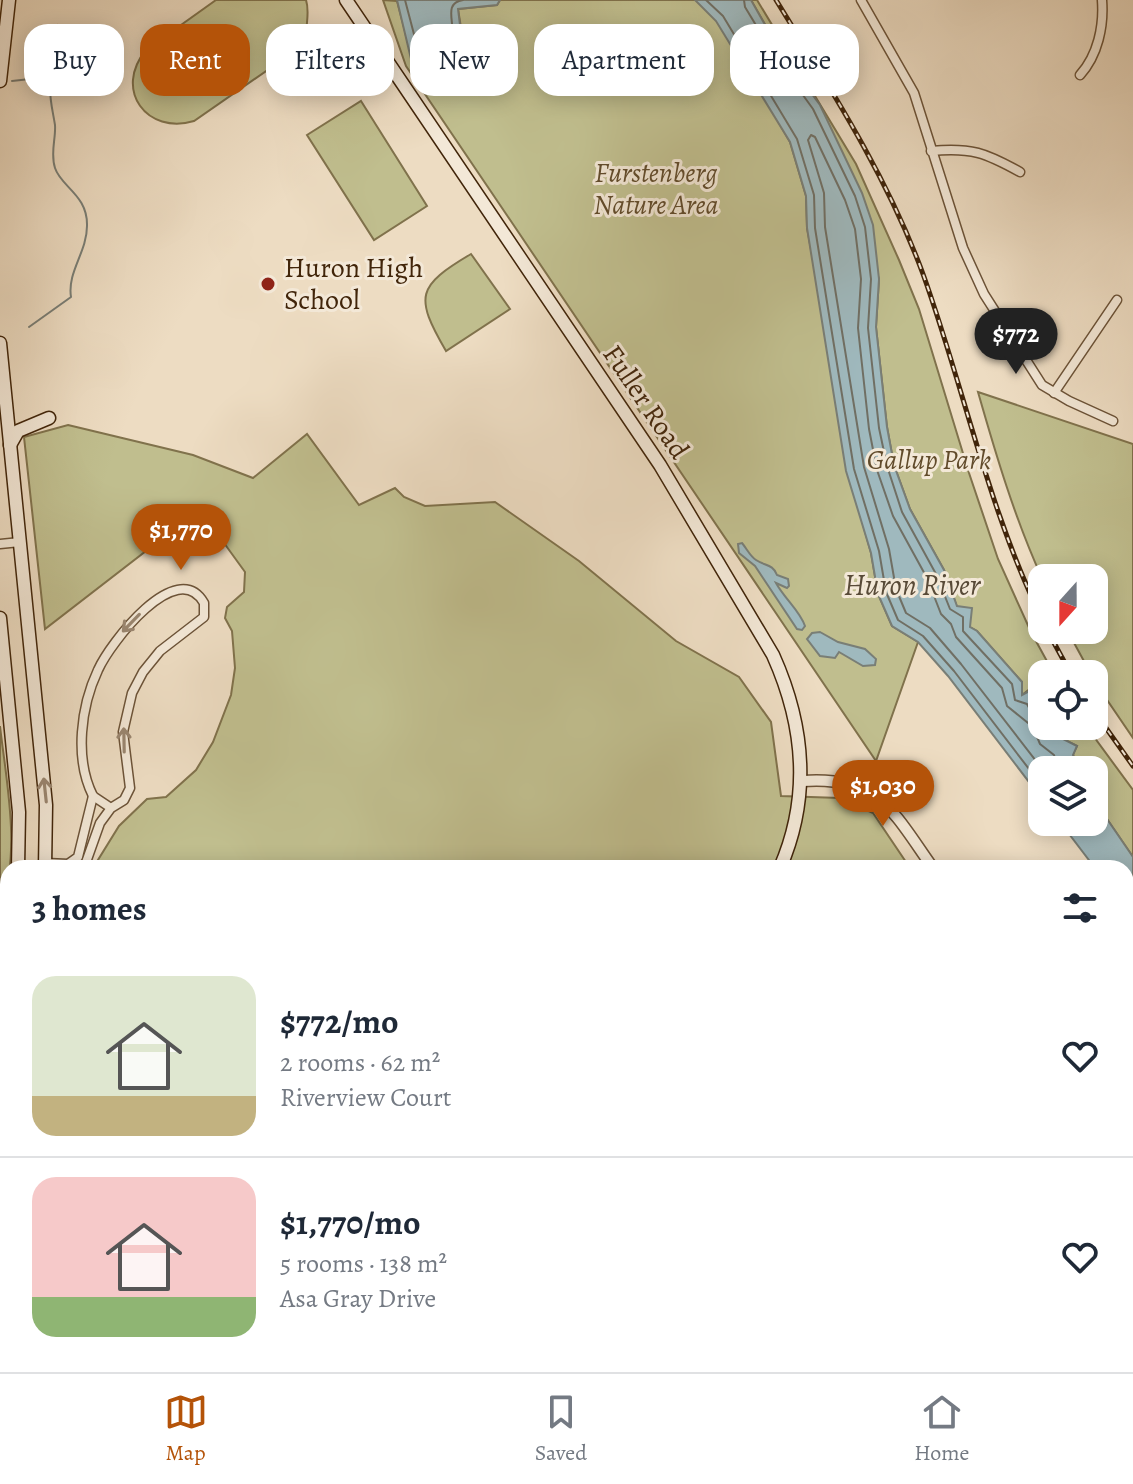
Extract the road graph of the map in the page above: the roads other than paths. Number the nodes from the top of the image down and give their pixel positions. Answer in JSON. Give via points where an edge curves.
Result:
{"nodes":[{"id":1,"x":9,"y":0,"type":"edge"},
{"id":2,"x":346,"y":0,"type":"edge"},
{"id":3,"x":861,"y":0,"type":"edge"},
{"id":4,"x":1102,"y":0,"type":"edge"},
{"id":5,"x":0,"y":16,"type":"edge"},
{"id":6,"x":0,"y":28,"type":"edge"},
{"id":7,"x":1,"y":64,"type":"edge"},
{"id":8,"x":1080,"y":75,"type":"dead end"},
{"id":9,"x":0,"y":81,"type":"edge"},
{"id":10,"x":931,"y":151,"type":"junction"},
{"id":11,"x":1020,"y":172,"type":"dead end"},
{"id":12,"x":1117,"y":300,"type":"dead end"},
{"id":13,"x":0,"y":343,"type":"edge"},
{"id":14,"x":1054,"y":393,"type":"junction"},
{"id":15,"x":49,"y":418,"type":"dead end"},
{"id":16,"x":4,"y":420,"type":"edge"},
{"id":17,"x":1113,"y":421,"type":"dead end"},
{"id":18,"x":10,"y":445,"type":"junction"},
{"id":19,"x":20,"y":542,"type":"junction"},
{"id":20,"x":0,"y":544,"type":"edge"},
{"id":21,"x":0,"y":618,"type":"edge"},
{"id":22,"x":802,"y":781,"type":"junction"},
{"id":23,"x":93,"y":796,"type":"junction"},
{"id":24,"x":111,"y":808,"type":"junction"},
{"id":25,"x":18,"y":860,"type":"edge"},
{"id":26,"x":46,"y":860,"type":"edge"},
{"id":27,"x":74,"y":860,"type":"edge"},
{"id":28,"x":87,"y":860,"type":"edge"},
{"id":29,"x":783,"y":860,"type":"edge"},
{"id":30,"x":927,"y":860,"type":"edge"}],
"edges":[{"from":1,"to":7,"type":"main road"},
{"from":2,"to":22,"type":"main road","name":"Fuller Road","via":[[660,465],[773,655],[786,685]]},
{"from":3,"to":10,"type":"street","via":[[914,93]]},
{"from":4,"to":8,"type":"street","via":[[1096,49]]},
{"from":5,"to":6,"type":"main road"},
{"from":7,"to":9,"type":"main road"},
{"from":10,"to":11,"type":"street","via":[[975,150]]},
{"from":10,"to":14,"type":"street","via":[[974,275],[1035,375]]},
{"from":12,"to":14,"type":"street"},
{"from":13,"to":16,"type":"main road"},
{"from":14,"to":17,"type":"street"},
{"from":15,"to":18,"type":"main road","via":[[18,431]]},
{"from":16,"to":18,"type":"main road"},
{"from":18,"to":19,"type":"main road"},
{"from":19,"to":20,"type":"street"},
{"from":26,"to":19,"type":"main road","one_way":true,"via":[[46,805]]},
{"from":21,"to":25,"type":"main road","via":[[19,812]]},
{"from":22,"to":29,"type":"main road","name":"Fuller Road"},
{"from":22,"to":30,"type":"street","via":[[847,782],[869,791],[884,802]]},
{"from":23,"to":24,"type":"street"},
{"from":24,"to":23,"type":"street","one_way":true,"via":[[130,788],[123,732],[132,693],[160,651],[204,617],[204,603],[193,590],[172,591],[145,610],[98,670],[82,737]]},
{"from":23,"to":27,"type":"street"},
{"from":24,"to":28,"type":"street"}]}
